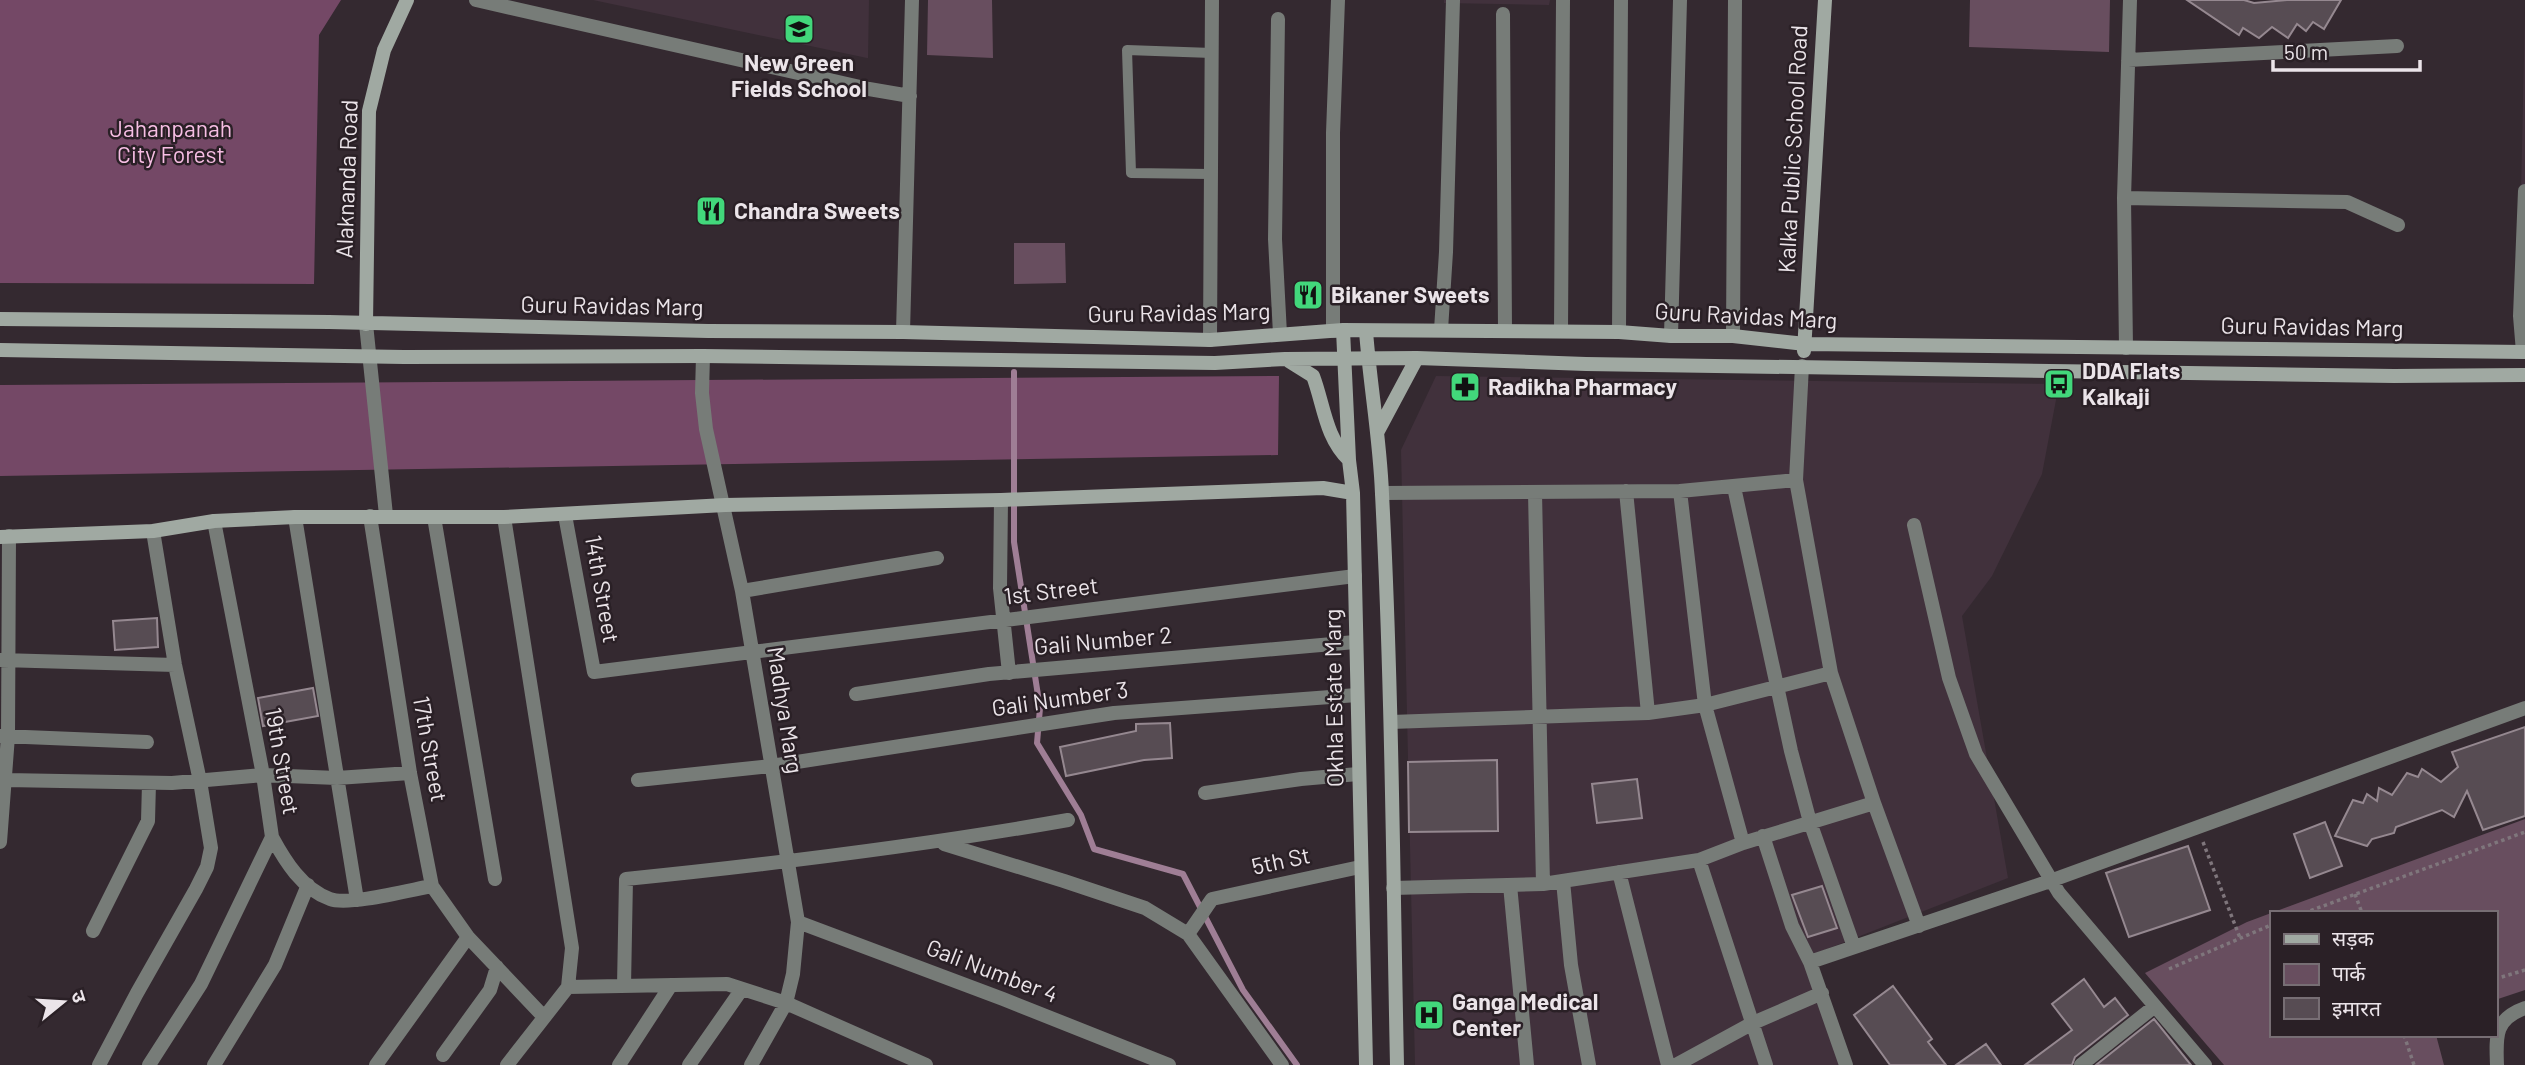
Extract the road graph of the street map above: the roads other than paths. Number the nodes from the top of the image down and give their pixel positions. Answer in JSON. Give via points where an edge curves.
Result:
{"nodes":[{"id":1,"x":407,"y":0,"type":"edge"},
{"id":2,"x":476,"y":0,"type":"edge"},
{"id":3,"x":912,"y":0,"type":"edge"},
{"id":4,"x":1212,"y":0,"type":"edge"},
{"id":5,"x":1338,"y":0,"type":"edge"},
{"id":6,"x":1453,"y":0,"type":"edge"},
{"id":7,"x":1563,"y":0,"type":"edge"},
{"id":8,"x":1621,"y":0,"type":"edge"},
{"id":9,"x":1680,"y":0,"type":"edge"},
{"id":10,"x":1735,"y":0,"type":"edge"},
{"id":11,"x":1825,"y":0,"type":"edge"},
{"id":12,"x":2130,"y":0,"type":"edge"},
{"id":13,"x":1503,"y":13,"type":"dead end"},
{"id":14,"x":1278,"y":19,"type":"dead end"},
{"id":15,"x":2397,"y":46,"type":"dead end"},
{"id":16,"x":1212,"y":53,"type":"junction"},
{"id":17,"x":2128,"y":60,"type":"junction"},
{"id":18,"x":910,"y":96,"type":"junction"},
{"id":19,"x":1211,"y":174,"type":"junction"},
{"id":20,"x":2525,"y":191,"type":"edge"},
{"id":21,"x":2124,"y":198,"type":"junction"},
{"id":22,"x":2398,"y":225,"type":"dead end"},
{"id":23,"x":0,"y":319,"type":"edge"},
{"id":24,"x":366,"y":324,"type":"junction"},
{"id":25,"x":1441,"y":330,"type":"junction"},
{"id":26,"x":1338,"y":331,"type":"junction"},
{"id":27,"x":1366,"y":331,"type":"junction"},
{"id":28,"x":1505,"y":331,"type":"junction"},
{"id":29,"x":1561,"y":331,"type":"junction"},
{"id":30,"x":903,"y":332,"type":"junction"},
{"id":31,"x":1619,"y":332,"type":"junction"},
{"id":32,"x":1280,"y":334,"type":"junction"},
{"id":33,"x":1671,"y":336,"type":"junction"},
{"id":34,"x":1733,"y":337,"type":"junction"},
{"id":35,"x":1210,"y":340,"type":"junction"},
{"id":36,"x":1805,"y":344,"type":"junction"},
{"id":37,"x":2126,"y":348,"type":"junction"},
{"id":38,"x":0,"y":350,"type":"edge"},
{"id":39,"x":2524,"y":352,"type":"edge"},
{"id":40,"x":369,"y":356,"type":"junction"},
{"id":41,"x":704,"y":356,"type":"junction"},
{"id":42,"x":1417,"y":358,"type":"junction"},
{"id":43,"x":1285,"y":359,"type":"junction"},
{"id":44,"x":1344,"y":359,"type":"junction"},
{"id":45,"x":1368,"y":359,"type":"junction"},
{"id":46,"x":1802,"y":366,"type":"junction"},
{"id":47,"x":2525,"y":375,"type":"edge"},
{"id":48,"x":1378,"y":431,"type":"junction"},
{"id":49,"x":1349,"y":460,"type":"junction"},
{"id":50,"x":1796,"y":480,"type":"junction"},
{"id":51,"x":1734,"y":487,"type":"junction"},
{"id":52,"x":1626,"y":491,"type":"junction"},
{"id":53,"x":1680,"y":491,"type":"junction"},
{"id":54,"x":1535,"y":492,"type":"junction"},
{"id":55,"x":1353,"y":493,"type":"junction"},
{"id":56,"x":1382,"y":493,"type":"junction"},
{"id":57,"x":1002,"y":500,"type":"junction"},
{"id":58,"x":725,"y":505,"type":"junction"},
{"id":59,"x":386,"y":515,"type":"junction"},
{"id":60,"x":565,"y":515,"type":"junction"},
{"id":61,"x":370,"y":516,"type":"junction"},
{"id":62,"x":295,"y":517,"type":"junction"},
{"id":63,"x":434,"y":517,"type":"junction"},
{"id":64,"x":505,"y":517,"type":"junction"},
{"id":65,"x":214,"y":521,"type":"junction"},
{"id":66,"x":1913,"y":525,"type":"dead end"},
{"id":67,"x":153,"y":531,"type":"junction"},
{"id":68,"x":4,"y":537,"type":"edge"},
{"id":69,"x":937,"y":558,"type":"dead end"},
{"id":70,"x":1355,"y":576,"type":"junction"},
{"id":71,"x":742,"y":591,"type":"junction"},
{"id":72,"x":1002,"y":620,"type":"junction"},
{"id":73,"x":1355,"y":642,"type":"junction"},
{"id":74,"x":752,"y":651,"type":"junction"},
{"id":75,"x":5,"y":660,"type":"edge"},
{"id":76,"x":175,"y":665,"type":"junction"},
{"id":77,"x":594,"y":672,"type":"joint"},
{"id":78,"x":1009,"y":673,"type":"junction"},
{"id":79,"x":1831,"y":673,"type":"junction"},
{"id":80,"x":1778,"y":687,"type":"junction"},
{"id":81,"x":856,"y":694,"type":"dead end"},
{"id":82,"x":1357,"y":695,"type":"junction"},
{"id":83,"x":1705,"y":705,"type":"junction"},
{"id":84,"x":2525,"y":708,"type":"edge"},
{"id":85,"x":1648,"y":713,"type":"junction"},
{"id":86,"x":1541,"y":717,"type":"junction"},
{"id":87,"x":1391,"y":722,"type":"junction"},
{"id":88,"x":4,"y":736,"type":"edge"},
{"id":89,"x":146,"y":742,"type":"dead end"},
{"id":90,"x":771,"y":766,"type":"junction"},
{"id":91,"x":410,"y":773,"type":"junction"},
{"id":92,"x":263,"y":775,"type":"junction"},
{"id":93,"x":1358,"y":775,"type":"junction"},
{"id":94,"x":337,"y":778,"type":"junction"},
{"id":95,"x":6,"y":780,"type":"junction"},
{"id":96,"x":638,"y":780,"type":"dead end"},
{"id":97,"x":200,"y":781,"type":"junction"},
{"id":98,"x":149,"y":783,"type":"junction"},
{"id":99,"x":1205,"y":793,"type":"dead end"},
{"id":100,"x":1874,"y":803,"type":"junction"},
{"id":101,"x":1068,"y":820,"type":"dead end"},
{"id":102,"x":1810,"y":822,"type":"junction"},
{"id":103,"x":1763,"y":836,"type":"junction"},
{"id":104,"x":272,"y":837,"type":"junction"},
{"id":105,"x":0,"y":842,"type":"edge"},
{"id":106,"x":939,"y":843,"type":"junction"},
{"id":107,"x":1743,"y":843,"type":"junction"},
{"id":108,"x":1699,"y":860,"type":"junction"},
{"id":109,"x":788,"y":863,"type":"junction"},
{"id":110,"x":1360,"y":867,"type":"junction"},
{"id":111,"x":1619,"y":872,"type":"junction"},
{"id":112,"x":495,"y":879,"type":"dead end"},
{"id":113,"x":1563,"y":881,"type":"junction"},
{"id":114,"x":2050,"y":881,"type":"junction"},
{"id":115,"x":1543,"y":884,"type":"junction"},
{"id":116,"x":308,"y":885,"type":"junction"},
{"id":117,"x":1510,"y":885,"type":"junction"},
{"id":118,"x":432,"y":886,"type":"junction"},
{"id":119,"x":1393,"y":888,"type":"junction"},
{"id":120,"x":356,"y":900,"type":"junction"},
{"id":121,"x":798,"y":922,"type":"junction"},
{"id":122,"x":1919,"y":926,"type":"junction"},
{"id":123,"x":93,"y":932,"type":"dead end"},
{"id":124,"x":1188,"y":934,"type":"junction"},
{"id":125,"x":468,"y":937,"type":"junction"},
{"id":126,"x":1854,"y":947,"type":"junction"},
{"id":127,"x":1810,"y":962,"type":"junction"},
{"id":128,"x":497,"y":967,"type":"junction"},
{"id":129,"x":671,"y":985,"type":"junction"},
{"id":130,"x":624,"y":986,"type":"junction"},
{"id":131,"x":568,"y":987,"type":"junction"},
{"id":132,"x":742,"y":989,"type":"junction"},
{"id":133,"x":1822,"y":993,"type":"junction"},
{"id":134,"x":786,"y":1003,"type":"junction"},
{"id":135,"x":2155,"y":1006,"type":"junction"},
{"id":136,"x":2525,"y":1008,"type":"edge"},
{"id":137,"x":544,"y":1017,"type":"junction"},
{"id":138,"x":1753,"y":1023,"type":"junction"},
{"id":139,"x":2497,"y":1034,"type":"edge"},
{"id":140,"x":2496,"y":1037,"type":"edge"},
{"id":141,"x":443,"y":1055,"type":"dead end"},
{"id":142,"x":99,"y":1065,"type":"edge"},
{"id":143,"x":149,"y":1065,"type":"edge"},
{"id":144,"x":214,"y":1065,"type":"edge"},
{"id":145,"x":376,"y":1065,"type":"edge"},
{"id":146,"x":507,"y":1065,"type":"edge"},
{"id":147,"x":619,"y":1065,"type":"edge"},
{"id":148,"x":689,"y":1065,"type":"edge"},
{"id":149,"x":751,"y":1065,"type":"edge"},
{"id":150,"x":926,"y":1065,"type":"edge"},
{"id":151,"x":1169,"y":1065,"type":"edge"},
{"id":152,"x":1282,"y":1065,"type":"edge"},
{"id":153,"x":1366,"y":1065,"type":"edge"},
{"id":154,"x":1397,"y":1065,"type":"edge"},
{"id":155,"x":1527,"y":1065,"type":"edge"},
{"id":156,"x":1589,"y":1065,"type":"edge"},
{"id":157,"x":1668,"y":1065,"type":"edge"},
{"id":158,"x":1676,"y":1065,"type":"edge"},
{"id":159,"x":1766,"y":1065,"type":"edge"},
{"id":160,"x":1846,"y":1065,"type":"edge"},
{"id":161,"x":2081,"y":1065,"type":"edge"},
{"id":162,"x":2205,"y":1065,"type":"edge"},
{"id":163,"x":2497,"y":1065,"type":"edge"}],
"edges":[{"from":1,"to":24,"type":"main road","name":"Alaknanda Road","via":[[384,50],[369,111]]},
{"from":2,"to":18,"type":"street"},
{"from":3,"to":18,"type":"street"},
{"from":4,"to":16,"type":"street"},
{"from":5,"to":26,"type":"street","via":[[1332,173]]},
{"from":6,"to":25,"type":"street"},
{"from":7,"to":29,"type":"street"},
{"from":8,"to":31,"type":"street"},
{"from":9,"to":33,"type":"street"},
{"from":10,"to":34,"type":"street"},
{"from":11,"to":36,"type":"main road","name":"Kalka Public School Road"},
{"from":12,"to":17,"type":"street"},
{"from":13,"to":28,"type":"street"},
{"from":14,"to":32,"type":"street","via":[[1275,239]]},
{"from":15,"to":17,"type":"street"},
{"from":16,"to":19,"type":"street"},
{"from":16,"to":19,"type":"lane","via":[[1127,50],[1131,173]]},
{"from":17,"to":21,"type":"street"},
{"from":18,"to":30,"type":"street"},
{"from":19,"to":35,"type":"street"},
{"from":20,"to":39,"type":"street","via":[[2519,316]]},
{"from":21,"to":22,"type":"street","via":[[2347,202]]},
{"from":21,"to":37,"type":"street"},
{"from":23,"to":24,"type":"main road","name":"Guru Ravidas Marg"},
{"from":24,"to":30,"type":"main road","name":"Guru Ravidas Marg"},
{"from":24,"to":40,"type":"street"},
{"from":25,"to":27,"type":"main road","name":"Guru Ravidas Marg"},
{"from":25,"to":28,"type":"main road","name":"Guru Ravidas Marg"},
{"from":26,"to":27,"type":"main road","name":"Guru Ravidas Marg"},
{"from":26,"to":32,"type":"main road","name":"Guru Ravidas Marg"},
{"from":26,"to":44,"type":"main road","name":"Okhla Estate Marg"},
{"from":27,"to":45,"type":"main road"},
{"from":28,"to":29,"type":"main road","name":"Guru Ravidas Marg"},
{"from":29,"to":31,"type":"main road","name":"Guru Ravidas Marg"},
{"from":30,"to":35,"type":"main road","name":"Guru Ravidas Marg"},
{"from":31,"to":33,"type":"main road","name":"Guru Ravidas Marg"},
{"from":32,"to":35,"type":"main road","name":"Guru Ravidas Marg"},
{"from":33,"to":34,"type":"main road","name":"Guru Ravidas Marg"},
{"from":34,"to":36,"type":"main road","name":"Guru Ravidas Marg"},
{"from":36,"to":37,"type":"main road","name":"Guru Ravidas Marg"},
{"from":36,"to":46,"type":"main road","name":"Kalka Public School Road"},
{"from":37,"to":39,"type":"main road","name":"Guru Ravidas Marg"},
{"from":38,"to":40,"type":"main road","name":"Guru Ravidas Marg"},
{"from":40,"to":41,"type":"main road","name":"Guru Ravidas Marg"},
{"from":40,"to":59,"type":"street"},
{"from":41,"to":43,"type":"main road","name":"Guru Ravidas Marg"},
{"from":41,"to":58,"type":"street","name":"Madhya Marg","via":[[706,429]]},
{"from":42,"to":45,"type":"main road","name":"Guru Ravidas Marg"},
{"from":42,"to":46,"type":"main road","name":"Guru Ravidas Marg"},
{"from":42,"to":48,"type":"main road"},
{"from":43,"to":44,"type":"main road","name":"Guru Ravidas Marg"},
{"from":43,"to":49,"type":"main road","via":[[1313,376],[1330,436]]},
{"from":44,"to":45,"type":"main road","name":"Guru Ravidas Marg"},
{"from":44,"to":49,"type":"main road","name":"Okhla Estate Marg"},
{"from":45,"to":48,"type":"main road"},
{"from":46,"to":47,"type":"main road","name":"Guru Ravidas Marg"},
{"from":46,"to":50,"type":"street"},
{"from":48,"to":56,"type":"main road"},
{"from":49,"to":55,"type":"main road","name":"Okhla Estate Marg"},
{"from":50,"to":51,"type":"street"},
{"from":50,"to":79,"type":"street"},
{"from":51,"to":53,"type":"street"},
{"from":51,"to":80,"type":"street"},
{"from":52,"to":53,"type":"street"},
{"from":52,"to":54,"type":"street"},
{"from":52,"to":85,"type":"street"},
{"from":53,"to":83,"type":"street"},
{"from":54,"to":56,"type":"street"},
{"from":54,"to":86,"type":"street"},
{"from":55,"to":57,"type":"main road","via":[[1323,488]]},
{"from":55,"to":70,"type":"main road","name":"Okhla Estate Marg"},
{"from":56,"to":87,"type":"main road"},
{"from":57,"to":58,"type":"main road"},
{"from":57,"to":72,"type":"street"},
{"from":58,"to":60,"type":"main road"},
{"from":58,"to":71,"type":"street","name":"Madhya Marg"},
{"from":59,"to":61,"type":"main road"},
{"from":59,"to":63,"type":"main road"},
{"from":60,"to":64,"type":"main road"},
{"from":60,"to":77,"type":"street","name":"14th Street"},
{"from":61,"to":62,"type":"main road"},
{"from":61,"to":91,"type":"street","name":"17th Street"},
{"from":62,"to":65,"type":"main road"},
{"from":62,"to":94,"type":"street"},
{"from":63,"to":64,"type":"main road"},
{"from":63,"to":112,"type":"street"},
{"from":64,"to":131,"type":"street","via":[[572,948]]},
{"from":65,"to":67,"type":"main road"},
{"from":65,"to":92,"type":"street","name":"19th Street"},
{"from":66,"to":114,"type":"street","via":[[1949,678],[1976,754]]},
{"from":67,"to":68,"type":"main road"},
{"from":67,"to":76,"type":"street"},
{"from":68,"to":75,"type":"street"},
{"from":69,"to":71,"type":"street"},
{"from":70,"to":72,"type":"street","name":"1st Street"},
{"from":70,"to":73,"type":"main road","name":"Okhla Estate Marg"},
{"from":71,"to":74,"type":"street","name":"Madhya Marg"},
{"from":72,"to":74,"type":"street","name":"1st Street"},
{"from":72,"to":78,"type":"street"},
{"from":73,"to":78,"type":"street","name":"Gali Number 2"},
{"from":73,"to":82,"type":"main road","name":"Okhla Estate Marg"},
{"from":74,"to":77,"type":"street","name":"1st Street"},
{"from":74,"to":90,"type":"street","name":"Madhya Marg"},
{"from":75,"to":76,"type":"street"},
{"from":75,"to":88,"type":"street"},
{"from":76,"to":97,"type":"street"},
{"from":78,"to":81,"type":"street","name":"Gali Number 2"},
{"from":79,"to":80,"type":"street"},
{"from":79,"to":100,"type":"street"},
{"from":80,"to":83,"type":"street"},
{"from":80,"to":102,"type":"street"},
{"from":82,"to":90,"type":"street","name":"Gali Number 3","via":[[1114,713]]},
{"from":82,"to":93,"type":"main road","name":"Okhla Estate Marg"},
{"from":83,"to":85,"type":"street"},
{"from":83,"to":107,"type":"street"},
{"from":84,"to":114,"type":"street"},
{"from":85,"to":86,"type":"street"},
{"from":86,"to":87,"type":"street"},
{"from":86,"to":115,"type":"street"},
{"from":87,"to":119,"type":"main road"},
{"from":88,"to":89,"type":"street"},
{"from":88,"to":95,"type":"street"},
{"from":90,"to":96,"type":"street","name":"Gali Number 3"},
{"from":90,"to":109,"type":"street","name":"Madhya Marg"},
{"from":91,"to":94,"type":"street"},
{"from":91,"to":118,"type":"street","name":"17th Street"},
{"from":92,"to":94,"type":"street"},
{"from":92,"to":97,"type":"street"},
{"from":92,"to":104,"type":"street","name":"19th Street"},
{"from":93,"to":99,"type":"street"},
{"from":93,"to":110,"type":"main road","name":"Okhla Estate Marg"},
{"from":94,"to":120,"type":"street"},
{"from":95,"to":98,"type":"street"},
{"from":95,"to":105,"type":"street"},
{"from":97,"to":98,"type":"street"},
{"from":97,"to":142,"type":"street","via":[[211,848],[207,867]]},
{"from":98,"to":123,"type":"street","via":[[148,821]]},
{"from":100,"to":102,"type":"street"},
{"from":100,"to":122,"type":"street"},
{"from":101,"to":106,"type":"street"},
{"from":102,"to":103,"type":"street"},
{"from":102,"to":126,"type":"street"},
{"from":103,"to":107,"type":"street"},
{"from":103,"to":127,"type":"street","via":[[1792,926]]},
{"from":104,"to":116,"type":"street","via":[[288,865]]},
{"from":104,"to":143,"type":"street","name":"19th Street","via":[[201,984]]},
{"from":106,"to":109,"type":"street"},
{"from":106,"to":124,"type":"street","via":[[1145,908]]},
{"from":107,"to":108,"type":"street"},
{"from":108,"to":111,"type":"street"},
{"from":108,"to":138,"type":"street"},
{"from":109,"to":121,"type":"street","name":"Madhya Marg"},
{"from":109,"to":130,"type":"street","via":[[626,879]]},
{"from":110,"to":124,"type":"street","name":"5th St","via":[[1212,899]]},
{"from":110,"to":153,"type":"main road","name":"Okhla Estate Marg"},
{"from":111,"to":113,"type":"street"},
{"from":111,"to":157,"type":"street"},
{"from":113,"to":115,"type":"street"},
{"from":113,"to":156,"type":"street","via":[[1570,965]]},
{"from":114,"to":122,"type":"street"},
{"from":114,"to":135,"type":"street"},
{"from":115,"to":117,"type":"street"},
{"from":116,"to":120,"type":"street","via":[[331,900]]},
{"from":116,"to":144,"type":"street","via":[[275,965]]},
{"from":117,"to":119,"type":"street"},
{"from":117,"to":155,"type":"street"},
{"from":118,"to":120,"type":"street"},
{"from":118,"to":125,"type":"street","name":"17th Street"},
{"from":119,"to":154,"type":"main road"},
{"from":121,"to":134,"type":"street","name":"Madhya Marg"},
{"from":121,"to":151,"type":"street","name":"Gali Number 4"},
{"from":122,"to":126,"type":"street"},
{"from":124,"to":152,"type":"street"},
{"from":125,"to":128,"type":"street","name":"17th Street"},
{"from":125,"to":145,"type":"street"},
{"from":126,"to":127,"type":"street"},
{"from":127,"to":133,"type":"street"},
{"from":128,"to":137,"type":"street","name":"17th Street"},
{"from":128,"to":141,"type":"street","via":[[490,990]]},
{"from":129,"to":130,"type":"street"},
{"from":129,"to":132,"type":"street","via":[[727,984]]},
{"from":129,"to":147,"type":"street"},
{"from":130,"to":131,"type":"street"},
{"from":131,"to":137,"type":"street"},
{"from":132,"to":134,"type":"street"},
{"from":132,"to":148,"type":"street"},
{"from":133,"to":138,"type":"street"},
{"from":133,"to":160,"type":"street"},
{"from":134,"to":149,"type":"street","name":"Madhya Marg"},
{"from":134,"to":150,"type":"street"},
{"from":135,"to":161,"type":"street"},
{"from":135,"to":162,"type":"street"},
{"from":136,"to":139,"type":"street","via":[[2508,1017]]},
{"from":137,"to":146,"type":"street"},
{"from":138,"to":158,"type":"street"},
{"from":138,"to":159,"type":"street"},
{"from":140,"to":163,"type":"street"}]}
